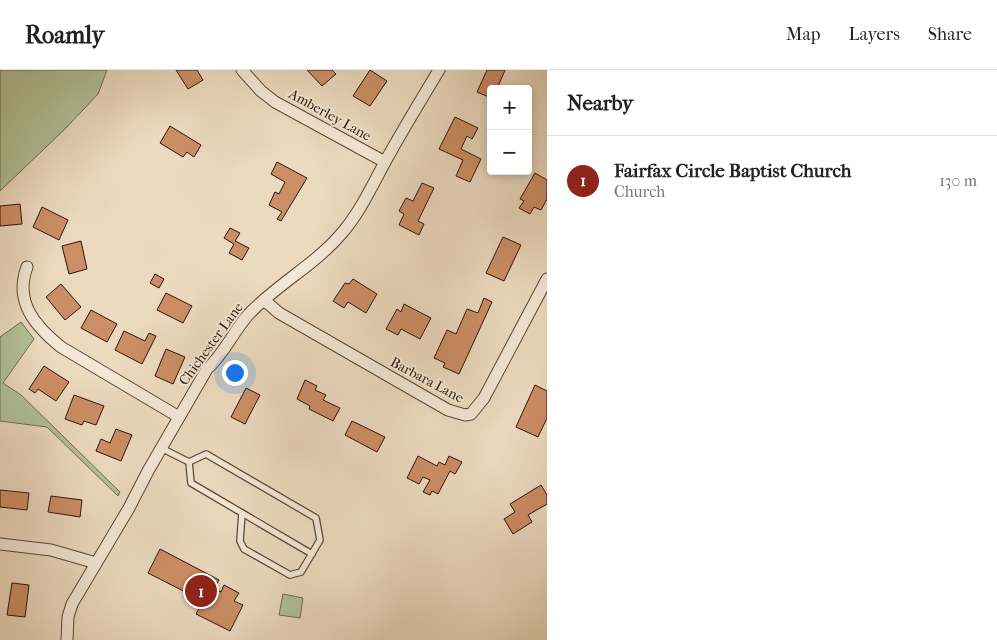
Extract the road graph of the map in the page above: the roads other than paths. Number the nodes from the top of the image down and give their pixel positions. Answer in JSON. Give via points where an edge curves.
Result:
{"nodes":[{"id":1,"x":242,"y":70,"type":"edge"},
{"id":2,"x":439,"y":70,"type":"edge"},
{"id":3,"x":385,"y":162,"type":"junction"},
{"id":4,"x":27,"y":267,"type":"dead end"},
{"id":5,"x":547,"y":279,"type":"edge"},
{"id":6,"x":264,"y":300,"type":"junction"},
{"id":7,"x":179,"y":417,"type":"junction"},
{"id":8,"x":161,"y":448,"type":"junction"},
{"id":9,"x":189,"y":462,"type":"junction"},
{"id":10,"x":242,"y":514,"type":"junction"},
{"id":11,"x":0,"y":544,"type":"edge"},
{"id":12,"x":312,"y":554,"type":"junction"},
{"id":13,"x":96,"y":563,"type":"junction"},
{"id":14,"x":68,"y":640,"type":"edge"}],
"edges":[{"from":1,"to":3,"type":"street","name":"Amberley Lane","via":[[275,102]]},
{"from":2,"to":3,"type":"street","name":"Chichester Lane"},
{"from":3,"to":6,"type":"street","name":"Chichester Lane","via":[[356,215],[342,233],[311,264]]},
{"from":4,"to":7,"type":"street","via":[[23,299],[27,310],[48,337]]},
{"from":5,"to":6,"type":"street","name":"Barbara Lane","via":[[484,398],[471,414],[465,415],[448,410],[391,379],[279,313]]},
{"from":6,"to":7,"type":"street","name":"Chichester Lane","via":[[207,369]]},
{"from":7,"to":8,"type":"street","name":"Chichester Lane"},
{"from":8,"to":9,"type":"lane"},
{"from":8,"to":13,"type":"street","name":"Chichester Lane"},
{"from":9,"to":10,"type":"lane","via":[[192,483]]},
{"from":9,"to":12,"type":"lane","via":[[206,454],[316,518],[320,540]]},
{"from":10,"to":12,"type":"lane"},
{"from":10,"to":12,"type":"lane","via":[[240,540],[244,548],[290,575],[301,572]]},
{"from":11,"to":13,"type":"street","via":[[51,550]]},
{"from":13,"to":14,"type":"street","name":"Chichester Lane","via":[[72,604],[68,617]]}]}
